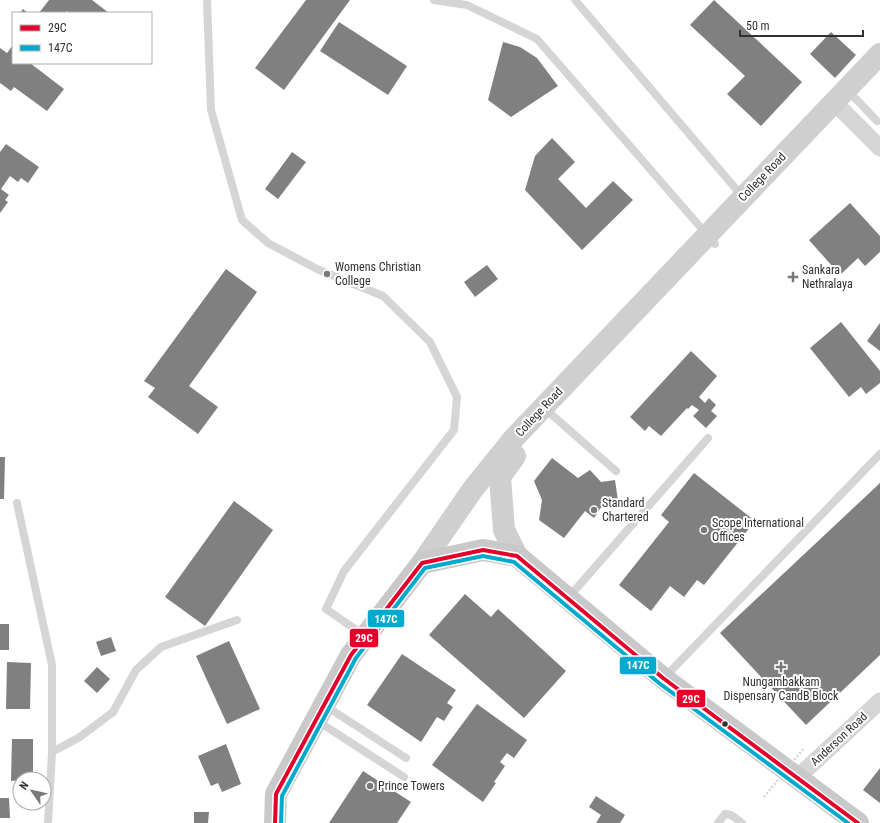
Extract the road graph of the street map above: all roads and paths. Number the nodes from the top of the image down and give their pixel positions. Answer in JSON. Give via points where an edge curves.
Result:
{"nodes":[{"id":1,"x":207,"y":0,"type":"edge"},
{"id":2,"x":434,"y":0,"type":"edge"},
{"id":3,"x":575,"y":0,"type":"edge"},
{"id":4,"x":880,"y":54,"type":"edge"},
{"id":5,"x":880,"y":72,"type":"edge"},
{"id":6,"x":849,"y":104,"type":"junction"},
{"id":7,"x":879,"y":121,"type":"edge"},
{"id":8,"x":880,"y":148,"type":"edge"},
{"id":9,"x":743,"y":196,"type":"junction"},
{"id":10,"x":710,"y":240,"type":"junction"},
{"id":11,"x":552,"y":415,"type":"junction"},
{"id":12,"x":708,"y":438,"type":"dead end"},
{"id":13,"x":880,"y":454,"type":"edge"},
{"id":14,"x":616,"y":471,"type":"dead end"},
{"id":15,"x":17,"y":503,"type":"dead end"},
{"id":16,"x":517,"y":556,"type":"junction"},
{"id":17,"x":422,"y":563,"type":"junction"},
{"id":18,"x":567,"y":599,"type":"junction"},
{"id":19,"x":236,"y":620,"type":"dead end"},
{"id":20,"x":366,"y":636,"type":"junction"},
{"id":21,"x":663,"y":678,"type":"junction"},
{"id":22,"x":880,"y":701,"type":"edge"},
{"id":23,"x":320,"y":712,"type":"junction"},
{"id":24,"x":804,"y":748,"type":"dead end"},
{"id":25,"x":52,"y":752,"type":"junction"},
{"id":26,"x":406,"y":758,"type":"dead end"},
{"id":27,"x":404,"y":777,"type":"dead end"},
{"id":28,"x":798,"y":777,"type":"junction"},
{"id":29,"x":764,"y":797,"type":"dead end"},
{"id":30,"x":48,"y":823,"type":"edge"},
{"id":31,"x":275,"y":823,"type":"edge"},
{"id":32,"x":718,"y":823,"type":"edge"},
{"id":33,"x":742,"y":823,"type":"edge"},
{"id":34,"x":858,"y":823,"type":"edge"}],
"edges":[{"from":1,"to":20,"type":"lane","via":[[211,110],[242,220],[268,244],[319,270],[384,296],[430,342],[457,397],[454,430],[344,571],[326,609]]},
{"from":2,"to":10,"type":"lane","via":[[467,5],[538,39]]},
{"from":3,"to":9,"type":"lane"},
{"from":4,"to":9,"type":"main road","name":"College Road"},
{"from":5,"to":6,"type":"main road","name":"College Road"},
{"from":6,"to":7,"type":"lane"},
{"from":6,"to":8,"type":"street"},
{"from":6,"to":10,"type":"main road","name":"College Road"},
{"from":9,"to":10,"type":"main road","name":"College Road"},
{"from":10,"to":11,"type":"main road","name":"College Road"},
{"from":10,"to":17,"type":"main road","name":"College Road","via":[[515,437],[473,489]]},
{"from":11,"to":14,"type":"lane"},
{"from":11,"to":16,"type":"main road","name":"College Road","via":[[523,445],[500,477],[504,530]]},
{"from":12,"to":18,"type":"lane"},
{"from":13,"to":21,"type":"lane"},
{"from":15,"to":25,"type":"lane","via":[[52,664]]},
{"from":16,"to":17,"type":"main road","via":[[483,550]]},
{"from":16,"to":18,"type":"main road"},
{"from":17,"to":20,"type":"main road","name":"College Road"},
{"from":18,"to":21,"type":"main road"},
{"from":19,"to":25,"type":"lane","via":[[161,647],[136,670],[113,712],[80,737]]},
{"from":20,"to":23,"type":"main road","name":"College Road","via":[[351,655]]},
{"from":21,"to":28,"type":"main road"},
{"from":22,"to":28,"type":"street","name":"Anderson Road"},
{"from":23,"to":26,"type":"lane"},
{"from":23,"to":27,"type":"lane"},
{"from":23,"to":31,"type":"main road","name":"College Road","via":[[276,794]]},
{"from":24,"to":29,"type":"path","bridge":true},
{"from":25,"to":30,"type":"lane"},
{"from":28,"to":34,"type":"main road"},
{"from":32,"to":33,"type":"lane","via":[[725,814]]}]}
